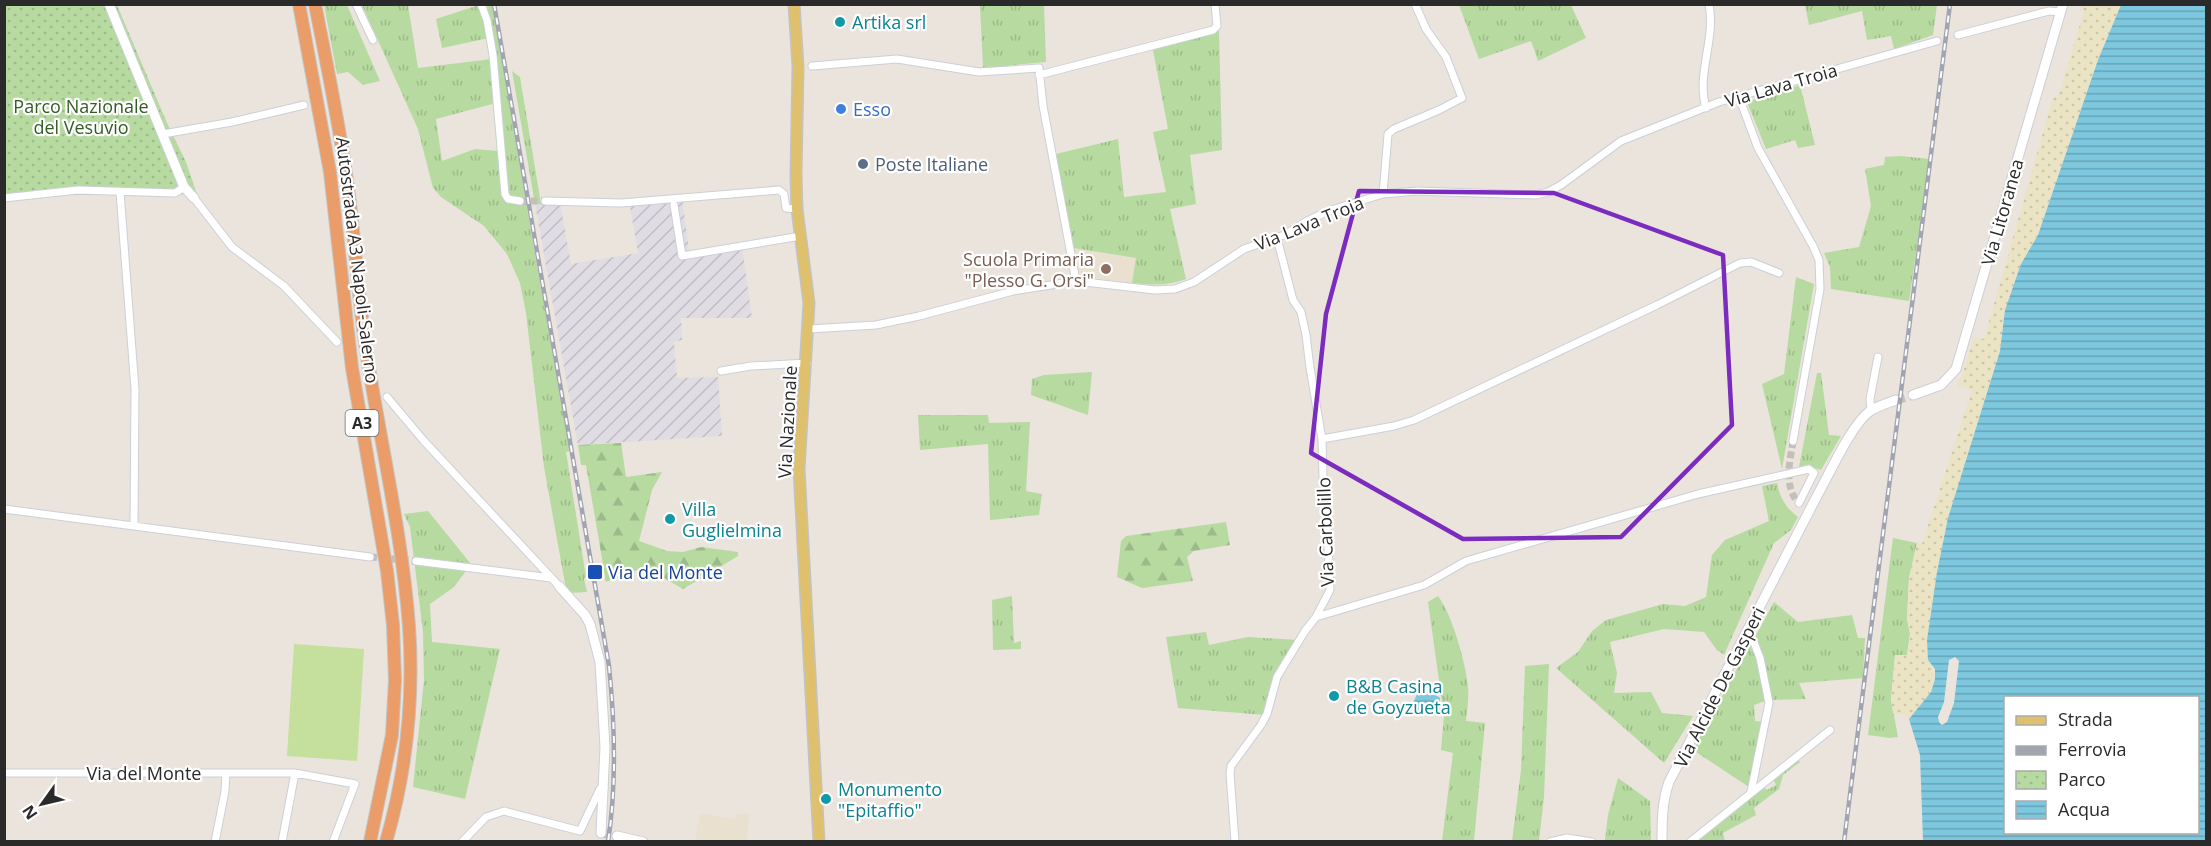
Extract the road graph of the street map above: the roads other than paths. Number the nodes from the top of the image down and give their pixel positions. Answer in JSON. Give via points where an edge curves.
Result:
{"nodes":[{"id":1,"x":109,"y":4,"type":"edge"},
{"id":2,"x":299,"y":4,"type":"edge"},
{"id":3,"x":315,"y":4,"type":"edge"},
{"id":4,"x":356,"y":4,"type":"edge"},
{"id":5,"x":482,"y":4,"type":"edge"},
{"id":6,"x":794,"y":4,"type":"edge"},
{"id":7,"x":1215,"y":4,"type":"edge"},
{"id":8,"x":1415,"y":4,"type":"edge"},
{"id":9,"x":1709,"y":4,"type":"edge"},
{"id":10,"x":2062,"y":8,"type":"edge"},
{"id":11,"x":1958,"y":35,"type":"dead end"},
{"id":12,"x":373,"y":40,"type":"dead end"},
{"id":13,"x":1937,"y":40,"type":"dead end"},
{"id":14,"x":806,"y":66,"type":"junction"},
{"id":15,"x":1040,"y":75,"type":"junction"},
{"id":16,"x":1739,"y":97,"type":"junction"},
{"id":17,"x":304,"y":105,"type":"dead end"},
{"id":18,"x":1706,"y":108,"type":"junction"},
{"id":19,"x":163,"y":134,"type":"junction"},
{"id":20,"x":184,"y":187,"type":"junction"},
{"id":21,"x":120,"y":192,"type":"junction"},
{"id":22,"x":1383,"y":194,"type":"junction"},
{"id":23,"x":4,"y":198,"type":"edge"},
{"id":24,"x":194,"y":198,"type":"joint"},
{"id":25,"x":520,"y":201,"type":"dead end"},
{"id":26,"x":545,"y":201,"type":"tunnel mouth"},
{"id":27,"x":674,"y":205,"type":"dead end"},
{"id":28,"x":797,"y":209,"type":"junction"},
{"id":29,"x":801,"y":236,"type":"junction"},
{"id":30,"x":1277,"y":237,"type":"junction"},
{"id":31,"x":1779,"y":273,"type":"dead end"},
{"id":32,"x":1076,"y":281,"type":"junction"},
{"id":33,"x":809,"y":329,"type":"junction"},
{"id":34,"x":337,"y":342,"type":"dead end"},
{"id":35,"x":1878,"y":357,"type":"dead end"},
{"id":36,"x":807,"y":363,"type":"junction"},
{"id":37,"x":721,"y":371,"type":"dead end"},
{"id":38,"x":1913,"y":395,"type":"tunnel mouth"},
{"id":39,"x":387,"y":397,"type":"dead end"},
{"id":40,"x":1896,"y":400,"type":"tunnel mouth"},
{"id":41,"x":1871,"y":411,"type":"junction"},
{"id":42,"x":1322,"y":440,"type":"junction"},
{"id":43,"x":1793,"y":441,"type":"tunnel mouth"},
{"id":44,"x":4,"y":509,"type":"edge"},
{"id":45,"x":1810,"y":510,"type":"junction"},
{"id":46,"x":134,"y":526,"type":"junction"},
{"id":47,"x":370,"y":557,"type":"tunnel mouth"},
{"id":48,"x":416,"y":561,"type":"tunnel mouth"},
{"id":49,"x":551,"y":578,"type":"junction"},
{"id":50,"x":559,"y":586,"type":"joint"},
{"id":51,"x":1316,"y":617,"type":"junction"},
{"id":52,"x":1745,"y":636,"type":"junction"},
{"id":53,"x":1830,"y":730,"type":"dead end"},
{"id":54,"x":4,"y":773,"type":"edge"},
{"id":55,"x":226,"y":773,"type":"junction"},
{"id":56,"x":295,"y":773,"type":"junction"},
{"id":57,"x":604,"y":788,"type":"junction"},
{"id":58,"x":1751,"y":792,"type":"junction"},
{"id":59,"x":601,"y":833,"type":"dead end"},
{"id":60,"x":616,"y":836,"type":"dead end"},
{"id":61,"x":215,"y":842,"type":"edge"},
{"id":62,"x":282,"y":842,"type":"edge"},
{"id":63,"x":333,"y":842,"type":"edge"},
{"id":64,"x":370,"y":842,"type":"edge"},
{"id":65,"x":386,"y":842,"type":"edge"},
{"id":66,"x":462,"y":842,"type":"edge"},
{"id":67,"x":643,"y":842,"type":"edge"},
{"id":68,"x":819,"y":842,"type":"edge"},
{"id":69,"x":1235,"y":842,"type":"edge"},
{"id":70,"x":1550,"y":842,"type":"edge"},
{"id":71,"x":1592,"y":842,"type":"edge"},
{"id":72,"x":1662,"y":842,"type":"edge"},
{"id":73,"x":1690,"y":842,"type":"edge"}],
"edges":[{"from":1,"to":19,"type":"street"},
{"from":2,"to":64,"type":"highway","name":"Autostrada A3 Napoli-Salerno","number":"A3","via":[[330,172],[352,368],[393,625],[392,735]]},
{"from":3,"to":65,"type":"highway","name":"Autostrada A3 Napoli-Salerno","number":"A3","via":[[346,173],[365,346],[408,619],[407,729]]},
{"from":4,"to":12,"type":"street"},
{"from":5,"to":25,"type":"street","via":[[493,55],[505,194],[508,199]]},
{"from":6,"to":14,"type":"main road","name":"Via Nazionale"},
{"from":7,"to":15,"type":"street","via":[[1217,26],[1213,30]]},
{"from":8,"to":22,"type":"street","via":[[1426,29],[1446,57],[1462,98],[1388,134]]},
{"from":9,"to":18,"type":"street","via":[[1712,19],[1703,91]]},
{"from":10,"to":11,"type":"street"},
{"from":10,"to":38,"type":"street","name":"Via Litoranea","via":[[1956,369],[1941,385]]},
{"from":13,"to":16,"type":"street","name":"Via Lava Troia"},
{"from":14,"to":15,"type":"street","via":[[897,59],[979,72],[1039,68]]},
{"from":14,"to":28,"type":"main road","name":"Via Nazionale","via":[[796,175]]},
{"from":15,"to":32,"type":"street"},
{"from":16,"to":18,"type":"street","name":"Via Lava Troia"},
{"from":16,"to":43,"type":"street","via":[[1755,142],[1819,260],[1820,289]]},
{"from":17,"to":19,"type":"street"},
{"from":18,"to":22,"type":"street","name":"Via Lava Troia","via":[[1621,141],[1548,192],[1536,195],[1417,190]]},
{"from":19,"to":20,"type":"street"},
{"from":20,"to":21,"type":"street","via":[[175,193]]},
{"from":20,"to":24,"type":"street"},
{"from":21,"to":23,"type":"street","via":[[78,190]]},
{"from":21,"to":46,"type":"street","via":[[135,389]]},
{"from":22,"to":30,"type":"street","name":"Via Lava Troia","via":[[1331,210]]},
{"from":24,"to":34,"type":"street","via":[[232,247],[284,286]]},
{"from":26,"to":28,"type":"street","via":[[621,203],[779,189],[786,208]]},
{"from":27,"to":29,"type":"street","via":[[682,256]]},
{"from":28,"to":29,"type":"main road","name":"Via Nazionale"},
{"from":29,"to":33,"type":"main road","name":"Via Nazionale"},
{"from":30,"to":32,"type":"street","name":"Via Lava Troia","via":[[1244,249],[1194,282],[1175,288],[1155,290]]},
{"from":30,"to":42,"type":"street","name":"Via Carbolillo","via":[[1306,334]]},
{"from":31,"to":42,"type":"street","via":[[1751,262],[1740,263],[1414,420]]},
{"from":32,"to":33,"type":"street","name":"Via Lava Troia","via":[[1013,291],[876,325]]},
{"from":33,"to":36,"type":"main road","name":"Via Nazionale"},
{"from":35,"to":41,"type":"street"},
{"from":36,"to":37,"type":"street"},
{"from":36,"to":68,"type":"main road","name":"Via Nazionale","via":[[799,469]]},
{"from":39,"to":49,"type":"street"},
{"from":40,"to":41,"type":"street"},
{"from":41,"to":45,"type":"street","via":[[1843,447]]},
{"from":42,"to":51,"type":"street","name":"Via Carbolillo","via":[[1330,590]]},
{"from":44,"to":46,"type":"street"},
{"from":45,"to":51,"type":"street","via":[[1797,501],[1814,473],[1809,469],[1698,494],[1466,561],[1424,585]]},
{"from":45,"to":52,"type":"street","name":"Via Alcide De Gasperi"},
{"from":46,"to":47,"type":"street"},
{"from":48,"to":49,"type":"street"},
{"from":49,"to":50,"type":"street"},
{"from":50,"to":57,"type":"street","via":[[585,615],[596,640],[604,719]]},
{"from":51,"to":69,"type":"street","name":"Via Carbolillo","via":[[1277,677],[1261,725],[1231,766]]},
{"from":52,"to":58,"type":"street","via":[[1753,640],[1760,658],[1769,703]]},
{"from":52,"to":72,"type":"street","name":"Via Alcide De Gasperi","via":[[1669,782],[1663,804]]},
{"from":53,"to":58,"type":"street"},
{"from":54,"to":55,"type":"street","name":"Via del Monte"},
{"from":55,"to":56,"type":"street","name":"Via del Monte"},
{"from":55,"to":61,"type":"street"},
{"from":56,"to":62,"type":"street"},
{"from":56,"to":63,"type":"street","name":"Via del Monte","via":[[355,784]]},
{"from":57,"to":59,"type":"street"},
{"from":57,"to":66,"type":"street","via":[[600,789],[580,831],[504,811],[486,817]]},
{"from":58,"to":73,"type":"street"},
{"from":60,"to":67,"type":"street"},
{"from":70,"to":71,"type":"street","via":[[1567,838]]}]}
